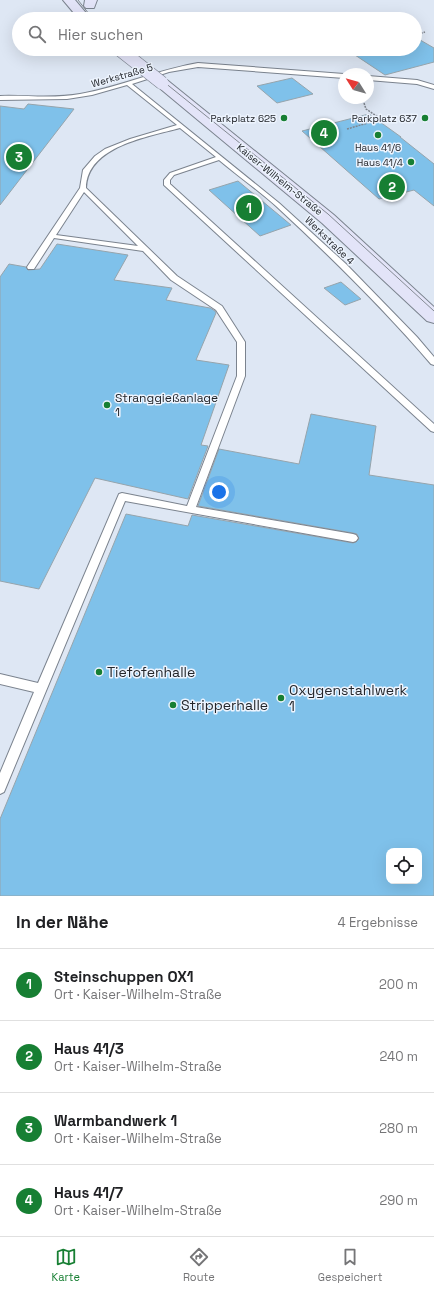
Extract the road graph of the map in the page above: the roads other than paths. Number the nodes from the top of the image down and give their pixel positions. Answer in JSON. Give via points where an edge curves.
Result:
{"nodes":[{"id":1,"x":69,"y":0,"type":"edge"},
{"id":2,"x":89,"y":2,"type":"edge"},
{"id":3,"x":79,"y":12,"type":"edge"},
{"id":4,"x":92,"y":12,"type":"edge"},
{"id":5,"x":129,"y":56,"type":"edge"},
{"id":6,"x":139,"y":56,"type":"edge"},
{"id":7,"x":338,"y":76,"type":"edge"},
{"id":8,"x":374,"y":78,"type":"edge"},
{"id":9,"x":166,"y":82,"type":"junction"},
{"id":10,"x":128,"y":83,"type":"junction"},
{"id":11,"x":432,"y":85,"type":"edge"},
{"id":12,"x":0,"y":98,"type":"edge"},
{"id":13,"x":181,"y":126,"type":"junction"},
{"id":14,"x":220,"y":158,"type":"junction"},
{"id":15,"x":83,"y":188,"type":"junction"},
{"id":16,"x":52,"y":236,"type":"junction"},
{"id":17,"x":143,"y":249,"type":"junction"},
{"id":18,"x":31,"y":267,"type":"dead end"},
{"id":19,"x":434,"y":300,"type":"edge"},
{"id":20,"x":434,"y":317,"type":"edge"},
{"id":21,"x":434,"y":362,"type":"edge"},
{"id":22,"x":434,"y":429,"type":"edge"},
{"id":23,"x":190,"y":510,"type":"junction"},
{"id":24,"x":353,"y":538,"type":"dead end"},
{"id":25,"x":0,"y":679,"type":"edge"},
{"id":26,"x":42,"y":689,"type":"junction"},
{"id":27,"x":0,"y":788,"type":"edge"}],
"edges":[{"from":1,"to":3,"type":"main road"},
{"from":2,"to":4,"type":"main road"},
{"from":5,"to":9,"type":"main road","name":"Kaiser-Wilhelm-Straße","bridge":true},
{"from":6,"to":9,"type":"main road","name":"Kaiser-Wilhelm-Straße"},
{"from":7,"to":10,"type":"lane","name":"Werkstraße 5","via":[[198,65],[181,67]]},
{"from":8,"to":11,"type":"lane"},
{"from":9,"to":19,"type":"main road","name":"Kaiser-Wilhelm-Straße","via":[[340,214]]},
{"from":9,"to":20,"type":"main road","name":"Kaiser-Wilhelm-Straße","via":[[328,219]]},
{"from":10,"to":12,"type":"lane","name":"Werkstraße 5","via":[[77,96]]},
{"from":10,"to":13,"type":"lane","name":"Werkstraße 4"},
{"from":13,"to":14,"type":"lane","name":"Werkstraße 4"},
{"from":13,"to":15,"type":"lane","via":[[127,142],[100,156],[90,165],[84,177]]},
{"from":14,"to":21,"type":"lane","name":"Werkstraße 4","via":[[277,204],[332,255]]},
{"from":14,"to":22,"type":"lane","via":[[172,174],[167,180],[168,185]]},
{"from":15,"to":16,"type":"lane"},
{"from":15,"to":17,"type":"lane"},
{"from":16,"to":17,"type":"lane"},
{"from":16,"to":18,"type":"lane"},
{"from":17,"to":23,"type":"lane","via":[[174,278],[219,308],[241,342],[240,376]]},
{"from":23,"to":24,"type":"lane"},
{"from":23,"to":26,"type":"lane","via":[[122,497]]},
{"from":25,"to":26,"type":"lane"},
{"from":26,"to":27,"type":"lane"}]}
